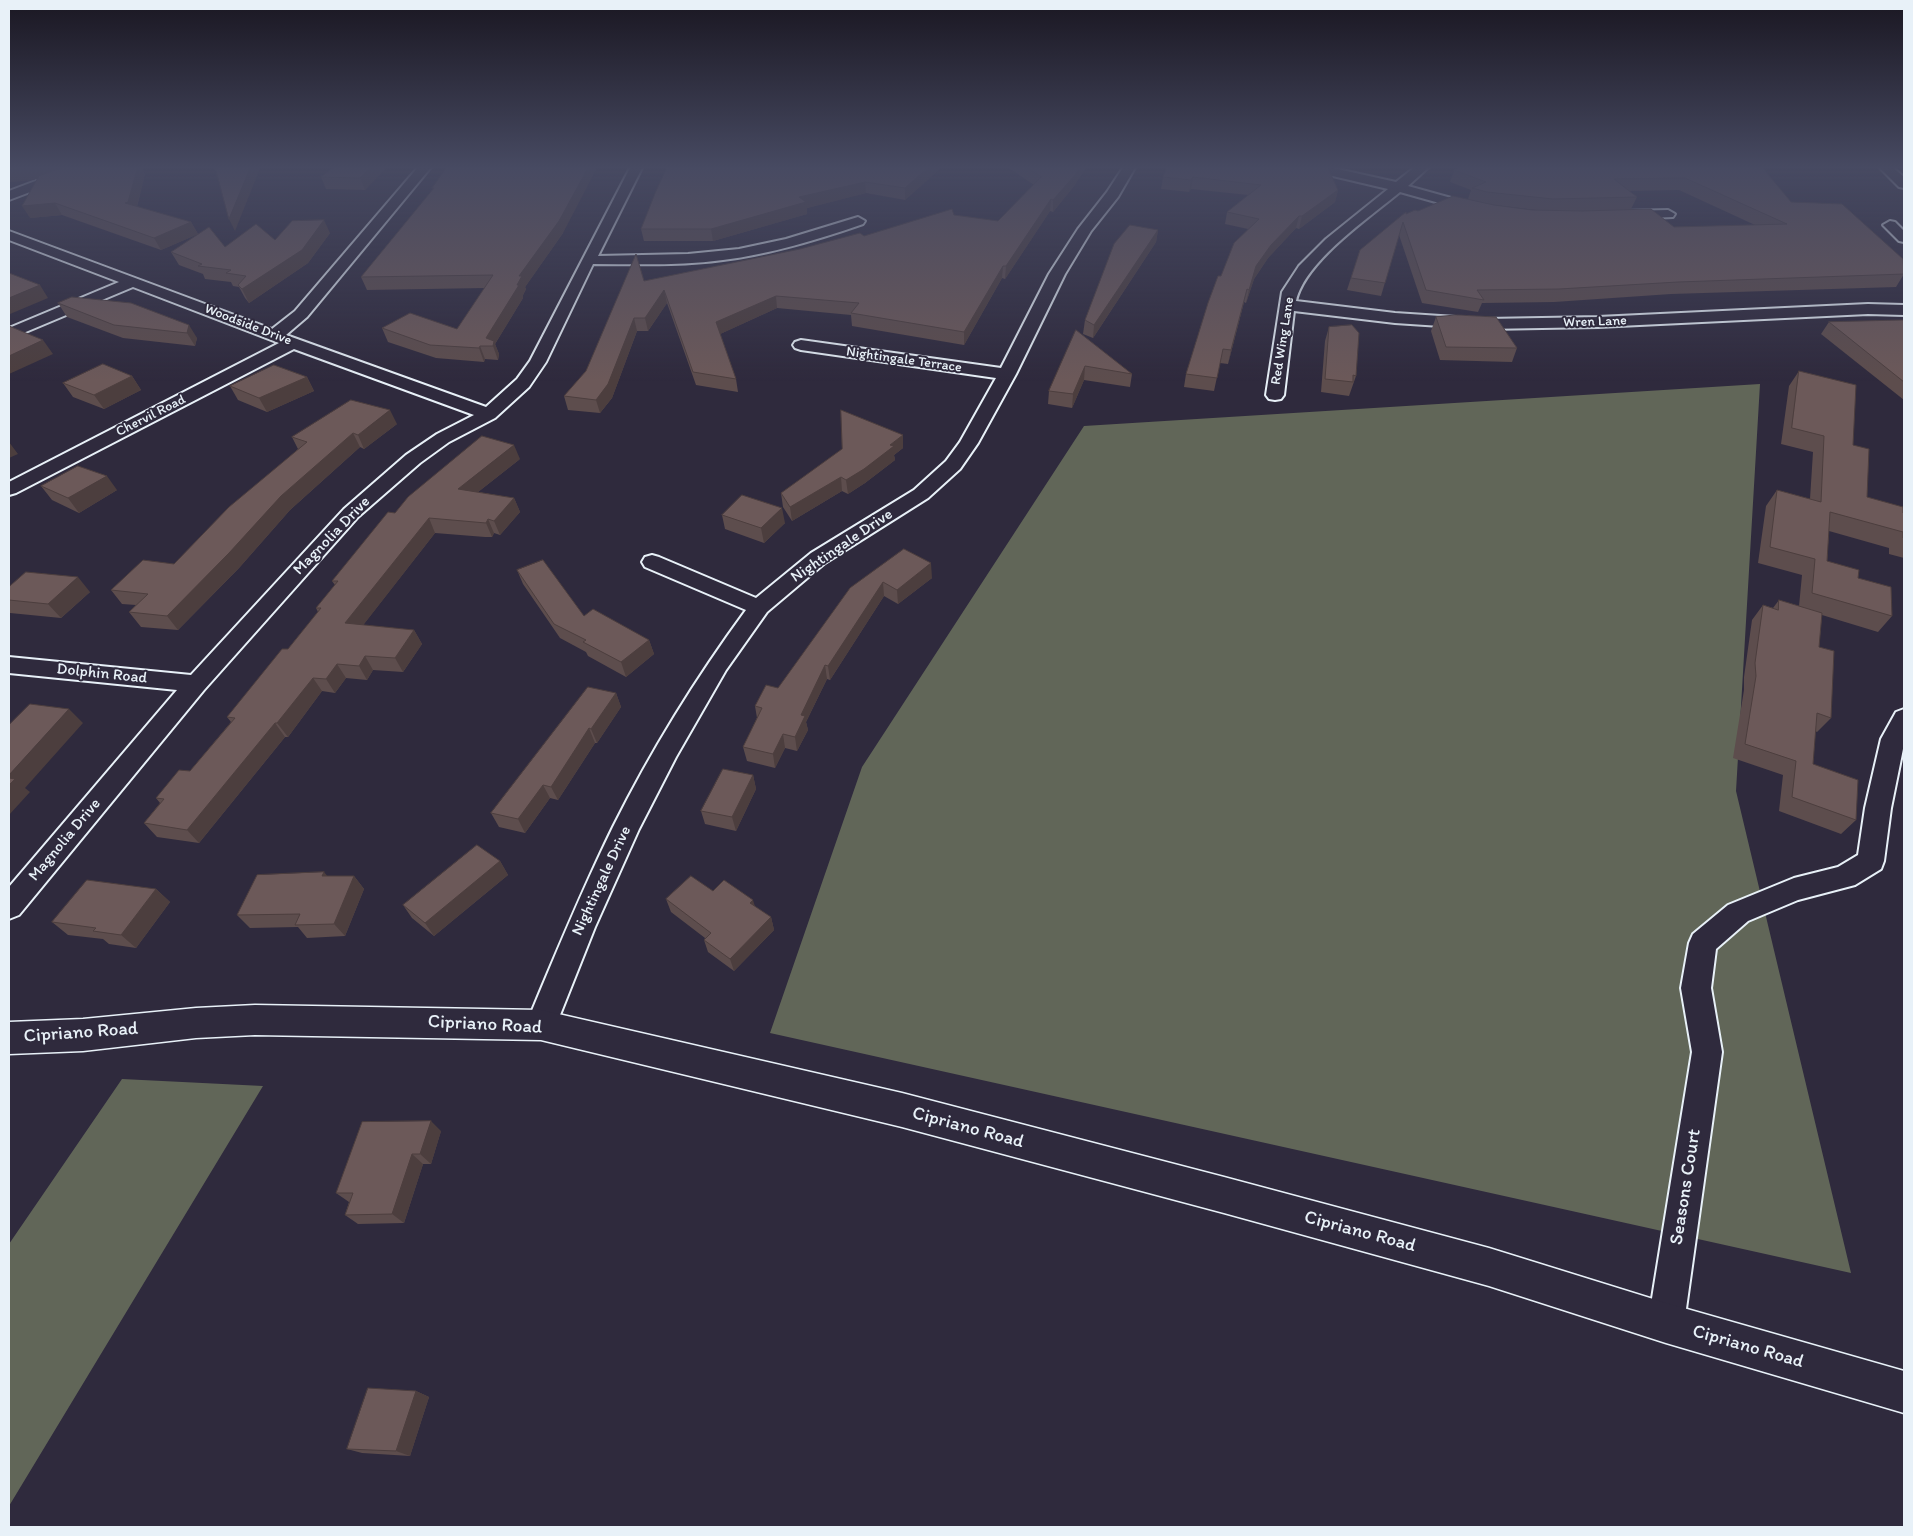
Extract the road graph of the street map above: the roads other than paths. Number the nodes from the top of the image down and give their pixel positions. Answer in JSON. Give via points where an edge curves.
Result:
{"nodes":[{"id":1,"x":16,"y":238,"type":"edge"},
{"id":2,"x":366,"y":238,"type":"edge"},
{"id":3,"x":600,"y":238,"type":"edge"},
{"id":4,"x":807,"y":238,"type":"edge"},
{"id":5,"x":1080,"y":238,"type":"edge"},
{"id":6,"x":1336,"y":238,"type":"edge"},
{"id":7,"x":588,"y":260,"type":"junction"},
{"id":8,"x":132,"y":282,"type":"junction"},
{"id":9,"x":1287,"y":305,"type":"junction"},
{"id":10,"x":1904,"y":310,"type":"edge"},
{"id":11,"x":9,"y":334,"type":"edge"},
{"id":12,"x":275,"y":335,"type":"junction"},
{"id":13,"x":293,"y":343,"type":"junction"},
{"id":14,"x":801,"y":345,"type":"dead end"},
{"id":15,"x":1008,"y":374,"type":"junction"},
{"id":16,"x":1275,"y":396,"type":"dead end"},
{"id":17,"x":489,"y":414,"type":"junction"},
{"id":18,"x":9,"y":489,"type":"edge"},
{"id":19,"x":652,"y":562,"type":"dead end"},
{"id":20,"x":759,"y":607,"type":"junction"},
{"id":21,"x":9,"y":665,"type":"edge"},
{"id":22,"x":196,"y":684,"type":"junction"},
{"id":23,"x":1904,"y":718,"type":"edge"},
{"id":24,"x":9,"y":907,"type":"edge"},
{"id":25,"x":541,"y":1025,"type":"junction"},
{"id":26,"x":9,"y":1038,"type":"edge"},
{"id":27,"x":1666,"y":1323,"type":"junction"},
{"id":28,"x":1904,"y":1392,"type":"edge"}],
"edges":[{"from":1,"to":8,"type":"street","name":"Woodside Drive"},
{"from":2,"to":12,"type":"street","via":[[313,301]]},
{"from":3,"to":7,"type":"street","name":"Magnolia Drive"},
{"from":4,"to":7,"type":"street","via":[[736,254],[668,260]]},
{"from":5,"to":15,"type":"street","name":"Nightingale Drive","via":[[1057,274]]},
{"from":6,"to":9,"type":"street","name":"Red Wing Lane","via":[[1304,269],[1290,292]]},
{"from":7,"to":17,"type":"street","name":"Magnolia Drive","via":[[530,375],[514,394]]},
{"from":8,"to":11,"type":"street"},
{"from":8,"to":12,"type":"street","name":"Woodside Drive"},
{"from":9,"to":10,"type":"street","name":"Wren Lane","via":[[1395,318],[1486,324]]},
{"from":9,"to":16,"type":"street","name":"Red Wing Lane"},
{"from":12,"to":13,"type":"street","name":"Woodside Drive"},
{"from":13,"to":17,"type":"street","name":"Woodside Drive"},
{"from":13,"to":18,"type":"street","name":"Chervil Road"},
{"from":14,"to":15,"type":"street","name":"Nightingale Terrace"},
{"from":15,"to":20,"type":"street","name":"Nightingale Drive","via":[[953,465],[921,494],[818,558]]},
{"from":17,"to":22,"type":"street","name":"Magnolia Drive","via":[[443,438],[413,459],[352,513]]},
{"from":19,"to":20,"type":"street"},
{"from":20,"to":25,"type":"street","name":"Nightingale Drive","via":[[718,664],[626,828]]},
{"from":21,"to":22,"type":"street","name":"Dolphin Road"},
{"from":22,"to":24,"type":"street","name":"Magnolia Drive"},
{"from":23,"to":27,"type":"street","name":"Seasons Court","via":[[1892,739],[1871,861],[1845,877],[1794,890],[1738,913],[1703,943],[1696,988],[1707,1052]]},
{"from":25,"to":26,"type":"street","name":"Cipriano Road","via":[[255,1020]]},
{"from":25,"to":27,"type":"street","name":"Cipriano Road","via":[[902,1110],[1224,1195],[1489,1267]]},
{"from":27,"to":28,"type":"street","name":"Cipriano Road"}]}
